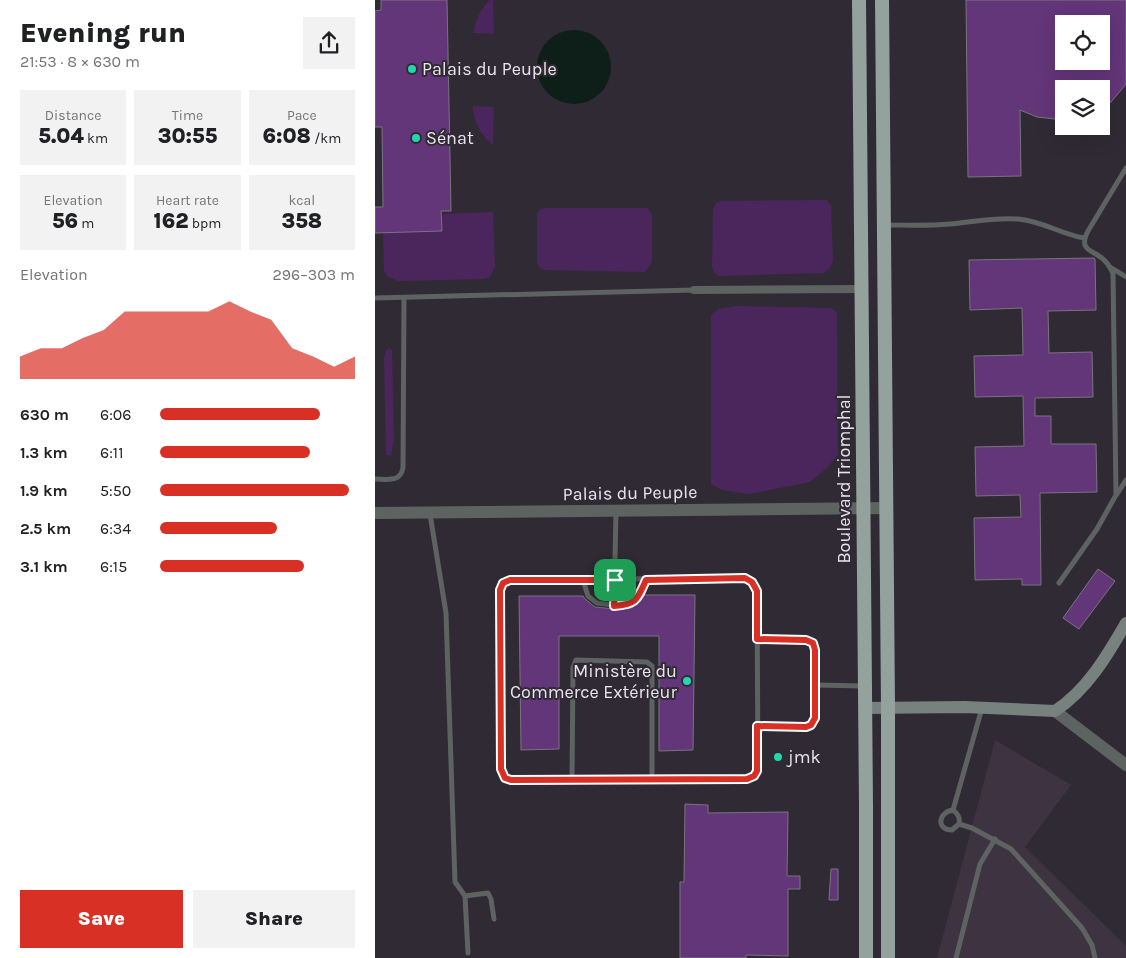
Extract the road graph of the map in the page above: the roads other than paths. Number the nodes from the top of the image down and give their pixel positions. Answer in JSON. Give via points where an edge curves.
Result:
{"nodes":[{"id":1,"x":859,"y":0,"type":"edge"},
{"id":2,"x":882,"y":0,"type":"edge"},
{"id":3,"x":1126,"y":168,"type":"edge"},
{"id":4,"x":884,"y":225,"type":"junction"},
{"id":5,"x":1084,"y":238,"type":"junction"},
{"id":6,"x":1110,"y":267,"type":"junction"},
{"id":7,"x":1126,"y":277,"type":"edge"},
{"id":8,"x":861,"y":289,"type":"junction"},
{"id":9,"x":694,"y":290,"type":"joint"},
{"id":10,"x":375,"y":298,"type":"edge"},
{"id":11,"x":404,"y":298,"type":"junction"},
{"id":12,"x":375,"y":479,"type":"edge"},
{"id":13,"x":1126,"y":480,"type":"edge"},
{"id":14,"x":1116,"y":495,"type":"junction"},
{"id":15,"x":886,"y":508,"type":"junction"},
{"id":16,"x":863,"y":509,"type":"junction"},
{"id":17,"x":616,"y":511,"type":"junction"},
{"id":18,"x":375,"y":513,"type":"edge"},
{"id":19,"x":430,"y":513,"type":"junction"},
{"id":20,"x":583,"y":580,"type":"junction"},
{"id":21,"x":615,"y":580,"type":"junction"},
{"id":22,"x":646,"y":580,"type":"junction"},
{"id":23,"x":1059,"y":583,"type":"dead end"},
{"id":24,"x":614,"y":606,"type":"junction"},
{"id":25,"x":1126,"y":623,"type":"edge"},
{"id":26,"x":757,"y":639,"type":"junction"},
{"id":27,"x":815,"y":685,"type":"junction"},
{"id":28,"x":864,"y":686,"type":"junction"},
{"id":29,"x":888,"y":707,"type":"junction"},
{"id":30,"x":982,"y":707,"type":"junction"},
{"id":31,"x":865,"y":708,"type":"junction"},
{"id":32,"x":1055,"y":711,"type":"junction"},
{"id":33,"x":757,"y":726,"type":"junction"},
{"id":34,"x":1126,"y":765,"type":"edge"},
{"id":35,"x":652,"y":779,"type":"junction"},
{"id":36,"x":572,"y":780,"type":"junction"},
{"id":37,"x":953,"y":810,"type":"junction"},
{"id":38,"x":959,"y":821,"type":"junction"},
{"id":39,"x":995,"y":839,"type":"junction"},
{"id":40,"x":465,"y":896,"type":"junction"},
{"id":41,"x":494,"y":919,"type":"dead end"},
{"id":42,"x":468,"y":953,"type":"dead end"},
{"id":43,"x":866,"y":958,"type":"edge"},
{"id":44,"x":888,"y":958,"type":"edge"},
{"id":45,"x":956,"y":958,"type":"edge"},
{"id":46,"x":1095,"y":958,"type":"edge"}],
"edges":[{"from":1,"to":8,"type":"highway","name":"Boulevard Triomphal"},
{"from":2,"to":4,"type":"highway"},
{"from":3,"to":5,"type":"lane"},
{"from":4,"to":5,"type":"lane","via":[[1019,219],[1034,221],[1068,236]]},
{"from":4,"to":15,"type":"highway"},
{"from":5,"to":6,"type":"lane","via":[[1087,250],[1105,260]]},
{"from":6,"to":7,"type":"lane"},
{"from":6,"to":14,"type":"lane","via":[[1113,273]]},
{"from":8,"to":9,"type":"street"},
{"from":8,"to":16,"type":"highway","name":"Boulevard Triomphal"},
{"from":9,"to":11,"type":"lane"},
{"from":10,"to":11,"type":"lane"},
{"from":11,"to":12,"type":"lane","via":[[403,468],[399,478]]},
{"from":13,"to":14,"type":"lane"},
{"from":14,"to":23,"type":"lane","via":[[1097,529]]},
{"from":15,"to":16,"type":"street","name":"Palais du Peuple"},
{"from":15,"to":29,"type":"highway"},
{"from":16,"to":17,"type":"street","name":"Palais du Peuple"},
{"from":16,"to":28,"type":"highway","name":"Boulevard Triomphal"},
{"from":17,"to":19,"type":"street","name":"Palais du Peuple"},
{"from":17,"to":21,"type":"lane"},
{"from":18,"to":19,"type":"street","name":"Palais du Peuple"},
{"from":19,"to":40,"type":"lane","via":[[446,613],[455,882]]},
{"from":20,"to":21,"type":"lane"},
{"from":20,"to":24,"type":"lane","via":[[588,596],[597,603]]},
{"from":20,"to":36,"type":"lane","via":[[510,580],[503,583],[500,590],[501,769],[505,778],[511,780]]},
{"from":21,"to":22,"type":"lane"},
{"from":21,"to":24,"type":"lane"},
{"from":22,"to":24,"type":"lane","via":[[639,596],[630,604]]},
{"from":22,"to":26,"type":"lane","via":[[745,578],[757,591]]},
{"from":25,"to":32,"type":"main road","via":[[1081,690]]},
{"from":26,"to":27,"type":"lane","via":[[813,643]]},
{"from":26,"to":33,"type":"lane"},
{"from":27,"to":28,"type":"lane"},
{"from":27,"to":33,"type":"lane","via":[[815,718],[811,725]]},
{"from":28,"to":31,"type":"highway","name":"Boulevard Triomphal"},
{"from":29,"to":30,"type":"main road"},
{"from":29,"to":31,"type":"main road"},
{"from":29,"to":44,"type":"highway"},
{"from":30,"to":32,"type":"main road"},
{"from":30,"to":37,"type":"lane"},
{"from":31,"to":43,"type":"highway","name":"Boulevard Triomphal"},
{"from":32,"to":34,"type":"street"},
{"from":33,"to":35,"type":"lane","via":[[757,771],[754,776],[747,779]]},
{"from":35,"to":36,"type":"lane"},
{"from":35,"to":36,"type":"lane","via":[[652,666],[647,662],[576,660],[573,668]]},
{"from":37,"to":38,"type":"lane"},
{"from":37,"to":38,"type":"lane","via":[[944,813],[940,823],[942,827],[953,830]]},
{"from":38,"to":39,"type":"lane"},
{"from":39,"to":45,"type":"lane","via":[[980,864]]},
{"from":39,"to":46,"type":"lane","via":[[1011,849],[1082,928]]},
{"from":40,"to":41,"type":"lane","via":[[488,893]]},
{"from":40,"to":42,"type":"lane"}]}
